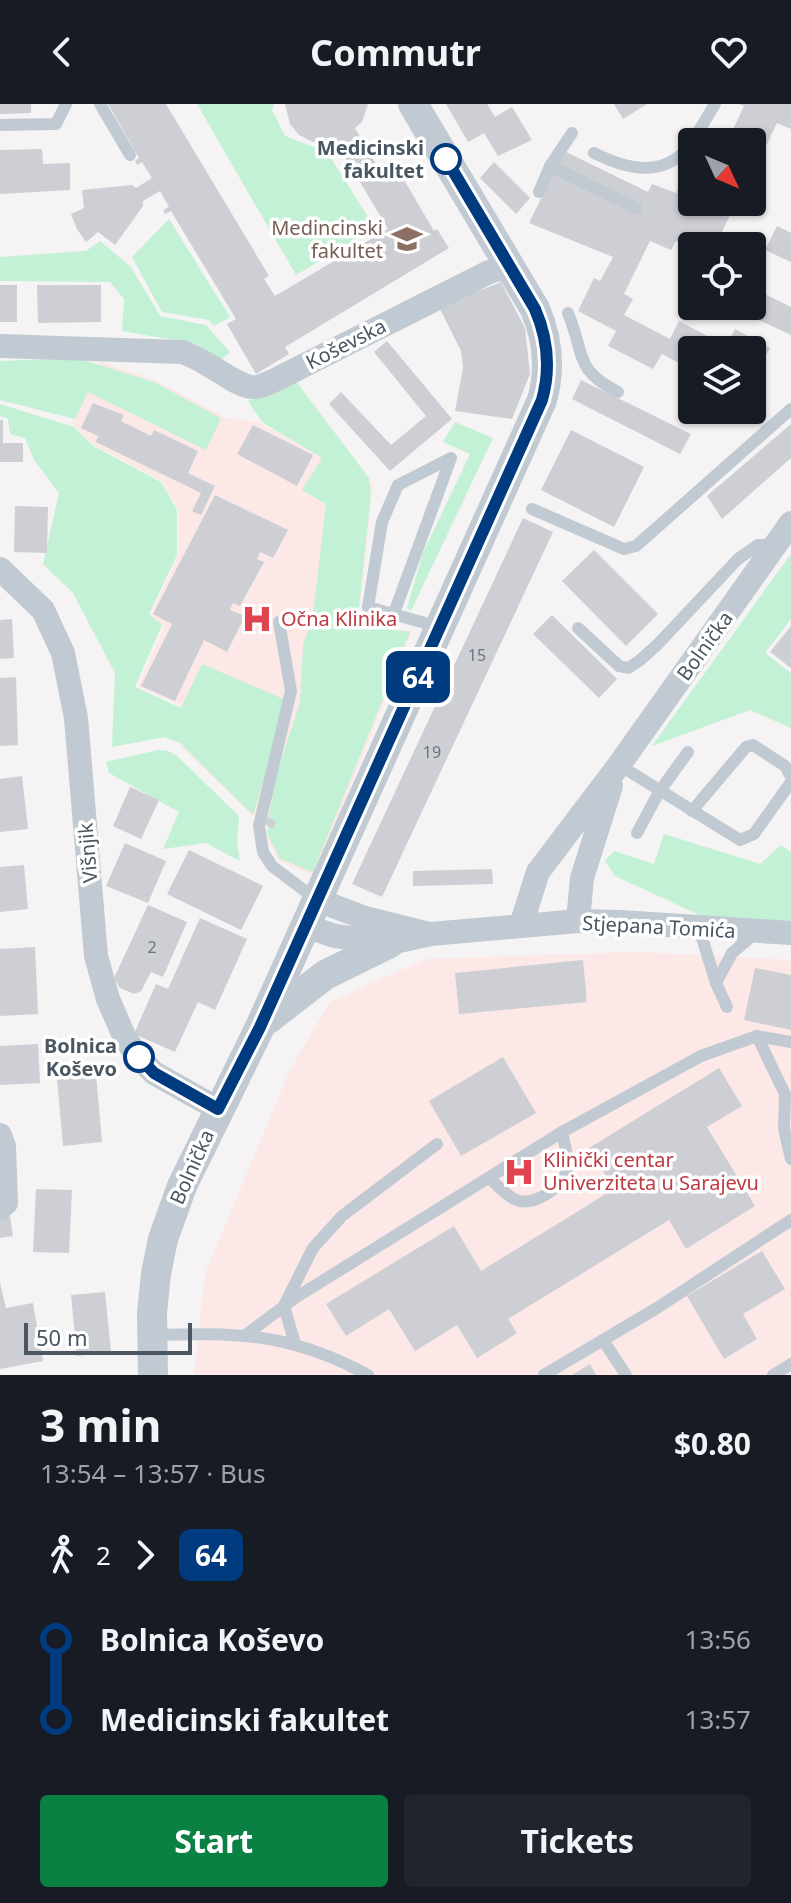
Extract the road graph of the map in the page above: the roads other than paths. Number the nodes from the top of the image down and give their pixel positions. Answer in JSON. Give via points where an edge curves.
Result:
{"nodes":[{"id":1,"x":66,"y":104,"type":"edge"},
{"id":2,"x":100,"y":104,"type":"edge"},
{"id":3,"x":413,"y":104,"type":"edge"},
{"id":4,"x":715,"y":104,"type":"edge"},
{"id":5,"x":0,"y":125,"type":"edge"},
{"id":6,"x":700,"y":128,"type":"edge"},
{"id":7,"x":572,"y":133,"type":"dead end"},
{"id":8,"x":594,"y":153,"type":"dead end"},
{"id":9,"x":130,"y":155,"type":"dead end"},
{"id":10,"x":678,"y":156,"type":"edge"},
{"id":11,"x":550,"y":166,"type":"junction"},
{"id":12,"x":539,"y":192,"type":"dead end"},
{"id":13,"x":636,"y":208,"type":"dead end"},
{"id":14,"x":510,"y":266,"type":"junction"},
{"id":15,"x":568,"y":313,"type":"dead end"},
{"id":16,"x":0,"y":346,"type":"edge"},
{"id":17,"x":618,"y":392,"type":"dead end"},
{"id":18,"x":791,"y":409,"type":"edge"},
{"id":19,"x":532,"y":509,"type":"dead end"},
{"id":20,"x":791,"y":523,"type":"edge"},
{"id":21,"x":775,"y":545,"type":"junction"},
{"id":22,"x":0,"y":569,"type":"edge"},
{"id":23,"x":394,"y":613,"type":"junction"},
{"id":24,"x":279,"y":622,"type":"dead end"},
{"id":25,"x":440,"y":627,"type":"junction"},
{"id":26,"x":578,"y":628,"type":"dead end"},
{"id":27,"x":688,"y":752,"type":"dead end"},
{"id":28,"x":618,"y":767,"type":"junction"},
{"id":29,"x":791,"y":779,"type":"edge"},
{"id":30,"x":659,"y":792,"type":"junction"},
{"id":31,"x":692,"y":811,"type":"junction"},
{"id":32,"x":637,"y":833,"type":"dead end"},
{"id":33,"x":311,"y":913,"type":"junction"},
{"id":34,"x":578,"y":921,"type":"junction"},
{"id":35,"x":521,"y":925,"type":"junction"},
{"id":36,"x":699,"y":928,"type":"junction"},
{"id":37,"x":757,"y":933,"type":"junction"},
{"id":38,"x":791,"y":933,"type":"edge"},
{"id":39,"x":431,"y":934,"type":"junction"},
{"id":40,"x":390,"y":943,"type":"junction"},
{"id":41,"x":716,"y":983,"type":"junction"},
{"id":42,"x":727,"y":1007,"type":"dead end"},
{"id":43,"x":260,"y":1027,"type":"junction"},
{"id":44,"x":757,"y":1036,"type":"junction"},
{"id":45,"x":791,"y":1042,"type":"edge"},
{"id":46,"x":788,"y":1090,"type":"edge"},
{"id":47,"x":218,"y":1109,"type":"junction"},
{"id":48,"x":562,"y":1132,"type":"junction"},
{"id":49,"x":0,"y":1135,"type":"edge"},
{"id":50,"x":437,"y":1144,"type":"dead end"},
{"id":51,"x":791,"y":1159,"type":"edge"},
{"id":52,"x":489,"y":1178,"type":"junction"},
{"id":53,"x":0,"y":1208,"type":"edge"},
{"id":54,"x":791,"y":1220,"type":"edge"},
{"id":55,"x":284,"y":1306,"type":"junction"},
{"id":56,"x":247,"y":1334,"type":"junction"},
{"id":57,"x":152,"y":1335,"type":"junction"},
{"id":58,"x":603,"y":1340,"type":"junction"},
{"id":59,"x":295,"y":1344,"type":"junction"},
{"id":60,"x":791,"y":1364,"type":"edge"},
{"id":61,"x":153,"y":1375,"type":"edge"},
{"id":62,"x":368,"y":1375,"type":"edge"},
{"id":63,"x":544,"y":1375,"type":"edge"},
{"id":64,"x":626,"y":1375,"type":"edge"},
{"id":65,"x":773,"y":1375,"type":"edge"}],
"edges":[{"from":1,"to":5,"type":"lane","via":[[56,124]]},
{"from":2,"to":9,"type":"lane"},
{"from":3,"to":14,"type":"street","name":"Bolnička"},
{"from":4,"to":6,"type":"lane"},
{"from":7,"to":11,"type":"lane"},
{"from":8,"to":10,"type":"lane","via":[[638,169]]},
{"from":11,"to":12,"type":"lane"},
{"from":11,"to":13,"type":"lane"},
{"from":14,"to":16,"type":"street","name":"Koševska","via":[[253,388],[182,352]]},
{"from":14,"to":25,"type":"street","name":"Bolnička","via":[[543,328],[546,387]]},
{"from":15,"to":17,"type":"lane","via":[[583,364],[596,381]]},
{"from":18,"to":19,"type":"lane","via":[[636,546],[624,549]]},
{"from":20,"to":21,"type":"street","name":"Bolnička"},
{"from":21,"to":26,"type":"lane","via":[[758,545],[738,559],[657,645],[628,668],[619,666]]},
{"from":21,"to":28,"type":"street","name":"Bolnička"},
{"from":22,"to":47,"type":"street","name":"Višnjik","via":[[43,610],[63,653],[76,718],[96,956],[108,999],[137,1056],[154,1073]]},
{"from":23,"to":23,"type":"lane","via":[[368,607],[382,522],[398,485],[451,458]]},
{"from":23,"to":25,"type":"lane"},
{"from":24,"to":33,"type":"lane","via":[[291,691],[259,826],[263,852]]},
{"from":25,"to":33,"type":"street","name":"Bolnička"},
{"from":27,"to":30,"type":"lane"},
{"from":28,"to":30,"type":"lane"},
{"from":28,"to":34,"type":"street","name":"Bolnička","via":[[582,878]]},
{"from":28,"to":35,"type":"street","name":"Bolnička","via":[[538,872]]},
{"from":29,"to":31,"type":"lane","via":[[754,834],[740,840]]},
{"from":29,"to":31,"type":"lane","via":[[785,766],[753,745],[746,747]]},
{"from":30,"to":31,"type":"lane"},
{"from":30,"to":32,"type":"lane"},
{"from":33,"to":39,"type":"street","name":"Stjepana Tomića","via":[[365,918]]},
{"from":33,"to":40,"type":"street","name":"Stjepana Tomića","via":[[335,936]]},
{"from":33,"to":43,"type":"street","name":"Bolnička"},
{"from":34,"to":35,"type":"street","name":"Stjepana Tomića"},
{"from":34,"to":36,"type":"street","name":"Stjepana Tomića"},
{"from":35,"to":39,"type":"street","name":"Stjepana Tomića"},
{"from":36,"to":37,"type":"street","name":"Stjepana Tomića"},
{"from":36,"to":41,"type":"lane"},
{"from":37,"to":38,"type":"street","name":"Stjepana Tomića"},
{"from":37,"to":41,"type":"lane","via":[[732,953]]},
{"from":39,"to":40,"type":"street","name":"Stjepana Tomića"},
{"from":40,"to":43,"type":"street","via":[[325,975]]},
{"from":41,"to":42,"type":"lane"},
{"from":43,"to":47,"type":"street","name":"Bolnička"},
{"from":44,"to":45,"type":"lane"},
{"from":44,"to":46,"type":"lane"},
{"from":44,"to":48,"type":"lane","via":[[701,1056]]},
{"from":46,"to":51,"type":"lane","via":[[784,1129]]},
{"from":47,"to":57,"type":"street","name":"Bolnička","via":[[163,1239]]},
{"from":48,"to":52,"type":"lane"},
{"from":48,"to":52,"type":"lane","via":[[568,1167],[549,1192],[536,1199],[514,1199]]},
{"from":49,"to":53,"type":"street","via":[[6,1203]]},
{"from":50,"to":55,"type":"lane","via":[[342,1216],[313,1248]]},
{"from":52,"to":55,"type":"lane"},
{"from":54,"to":58,"type":"lane"},
{"from":55,"to":56,"type":"lane"},
{"from":55,"to":59,"type":"lane"},
{"from":56,"to":57,"type":"lane"},
{"from":56,"to":59,"type":"lane"},
{"from":57,"to":61,"type":"street","name":"Bolnička"},
{"from":58,"to":63,"type":"lane"},
{"from":58,"to":64,"type":"lane"},
{"from":59,"to":62,"type":"lane"},
{"from":60,"to":65,"type":"lane"}]}
